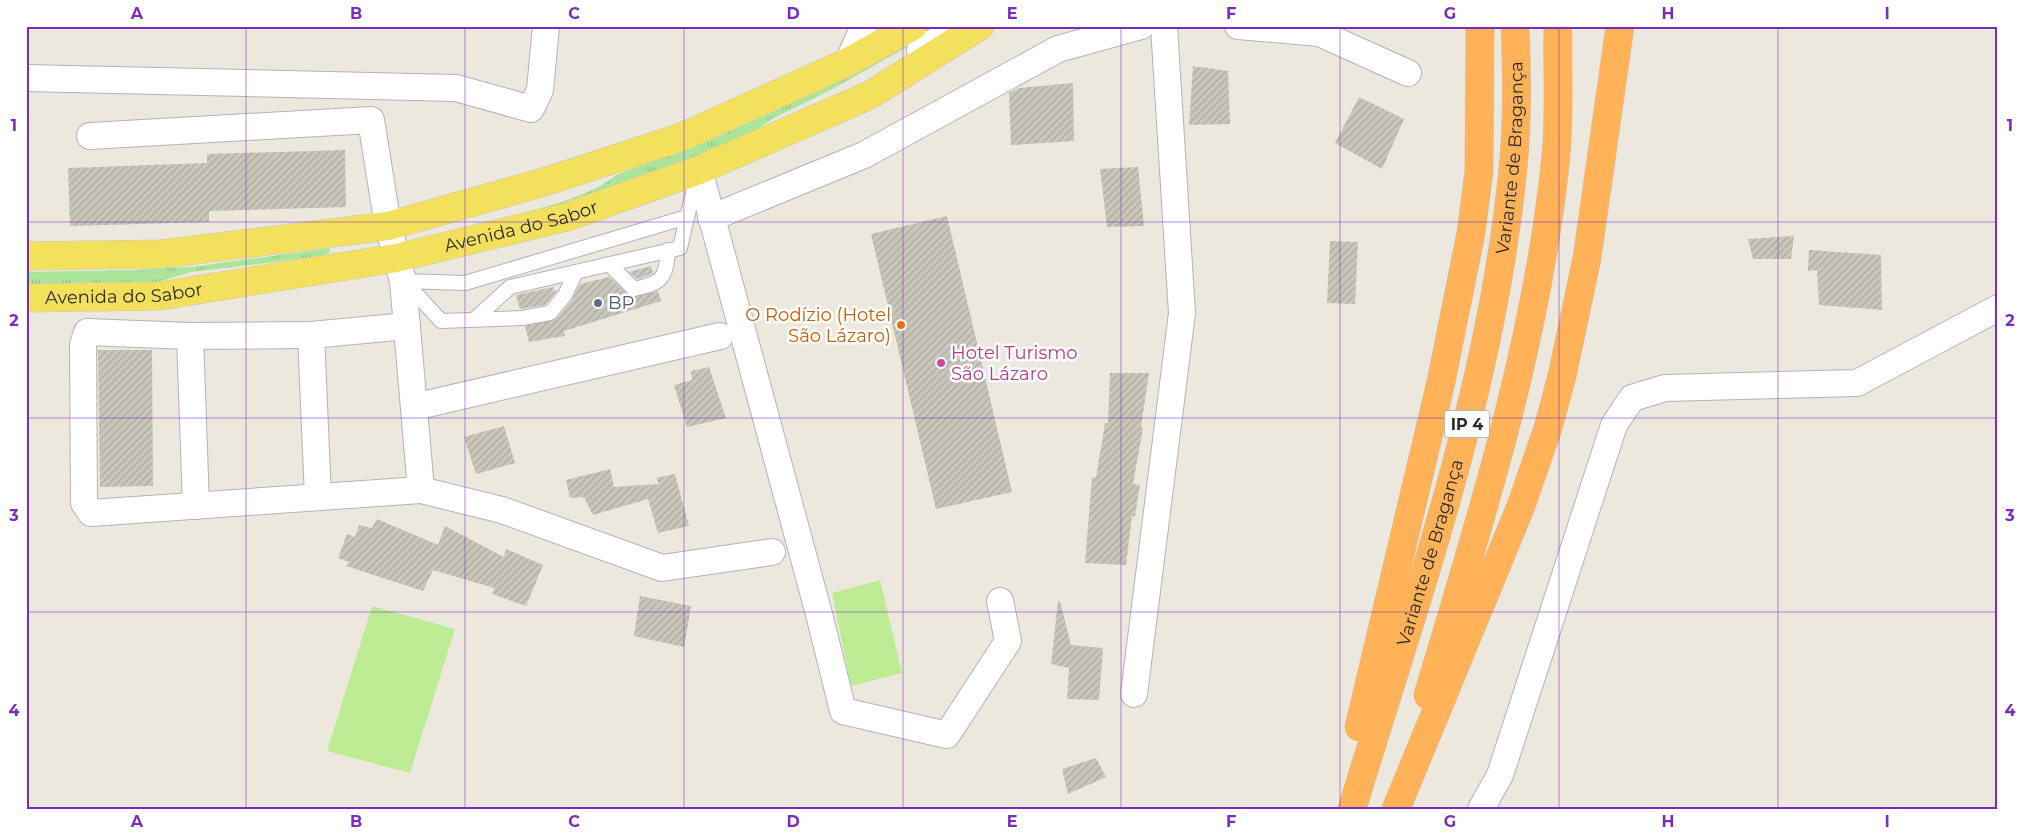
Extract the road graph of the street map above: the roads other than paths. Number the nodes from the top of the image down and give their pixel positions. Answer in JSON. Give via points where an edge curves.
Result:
{"nodes":[{"id":1,"x":546,"y":26,"type":"edge"},
{"id":2,"x":864,"y":26,"type":"edge"},
{"id":3,"x":913,"y":26,"type":"edge"},
{"id":4,"x":949,"y":26,"type":"edge"},
{"id":5,"x":980,"y":26,"type":"edge"},
{"id":6,"x":1141,"y":26,"type":"edge"},
{"id":7,"x":1164,"y":26,"type":"edge"},
{"id":8,"x":1238,"y":26,"type":"edge"},
{"id":9,"x":1480,"y":26,"type":"edge"},
{"id":10,"x":1516,"y":26,"type":"edge"},
{"id":11,"x":1558,"y":26,"type":"edge"},
{"id":12,"x":1620,"y":26,"type":"edge"},
{"id":13,"x":848,"y":62,"type":"junction"},
{"id":14,"x":1408,"y":73,"type":"dead end"},
{"id":15,"x":26,"y":78,"type":"edge"},
{"id":16,"x":870,"y":95,"type":"junction"},
{"id":17,"x":90,"y":136,"type":"dead end"},
{"id":18,"x":699,"y":170,"type":"junction"},
{"id":19,"x":699,"y":218,"type":"junction"},
{"id":20,"x":388,"y":226,"type":"junction"},
{"id":21,"x":668,"y":250,"type":"junction"},
{"id":22,"x":26,"y":256,"type":"edge"},
{"id":23,"x":609,"y":264,"type":"junction"},
{"id":24,"x":400,"y":270,"type":"junction"},
{"id":25,"x":576,"y":272,"type":"junction"},
{"id":26,"x":26,"y":298,"type":"edge"},
{"id":27,"x":1998,"y":308,"type":"edge"},
{"id":28,"x":476,"y":318,"type":"junction"},
{"id":29,"x":407,"y":326,"type":"junction"},
{"id":30,"x":311,"y":335,"type":"junction"},
{"id":31,"x":190,"y":336,"type":"junction"},
{"id":32,"x":720,"y":336,"type":"dead end"},
{"id":33,"x":414,"y":408,"type":"junction"},
{"id":34,"x":421,"y":490,"type":"junction"},
{"id":35,"x":318,"y":497,"type":"junction"},
{"id":36,"x":196,"y":506,"type":"junction"},
{"id":37,"x":772,"y":552,"type":"dead end"},
{"id":38,"x":1000,"y":601,"type":"dead end"},
{"id":39,"x":1134,"y":694,"type":"dead end"},
{"id":40,"x":1342,"y":809,"type":"edge"},
{"id":41,"x":1352,"y":809,"type":"edge"},
{"id":42,"x":1395,"y":809,"type":"edge"},
{"id":43,"x":1480,"y":809,"type":"edge"}],
"edges":[{"from":1,"to":15,"type":"street","via":[[540,90],[531,109],[456,88]]},
{"from":2,"to":13,"type":"street"},
{"from":3,"to":13,"type":"main road","name":"Avenida do Sabor"},
{"from":4,"to":16,"type":"street","via":[[946,35],[895,65]]},
{"from":5,"to":16,"type":"main road","name":"Avenida do Sabor"},
{"from":6,"to":19,"type":"street","via":[[1058,49],[864,156]]},
{"from":7,"to":39,"type":"street","via":[[1182,313]]},
{"from":8,"to":14,"type":"street","via":[[1319,33]]},
{"from":9,"to":40,"type":"highway","via":[[1479,171],[1471,234],[1442,382],[1353,750]]},
{"from":10,"to":41,"type":"highway","name":"Variante de Bragança","number":"IP 4","via":[[1513,167],[1501,262],[1478,378],[1449,493]]},
{"from":11,"to":42,"type":"highway","number":"IP 4","via":[[1556,153],[1544,240],[1519,368],[1481,517]]},
{"from":12,"to":42,"type":"highway","via":[[1587,258],[1548,428],[1521,506]]},
{"from":13,"to":20,"type":"main road","name":"Avenida do Sabor","via":[[682,137],[544,182]]},
{"from":16,"to":18,"type":"main road","name":"Avenida do Sabor"},
{"from":17,"to":20,"type":"street","via":[[371,120]]},
{"from":18,"to":19,"type":"street"},
{"from":18,"to":24,"type":"main road","name":"Avenida do Sabor","via":[[567,217]]},
{"from":19,"to":21,"type":"lane","via":[[680,248]]},
{"from":19,"to":24,"type":"lane","via":[[465,283]]},
{"from":19,"to":38,"type":"street","via":[[819,614],[842,711],[947,735],[1008,641]]},
{"from":20,"to":22,"type":"main road","name":"Avenida do Sabor","via":[[162,254]]},
{"from":20,"to":24,"type":"street"},
{"from":21,"to":23,"type":"lane"},
{"from":21,"to":23,"type":"lane","via":[[666,272],[656,284],[634,289]]},
{"from":23,"to":25,"type":"lane"},
{"from":24,"to":26,"type":"main road","name":"Avenida do Sabor","via":[[159,296]]},
{"from":24,"to":28,"type":"lane","via":[[441,320]]},
{"from":24,"to":29,"type":"street"},
{"from":25,"to":28,"type":"lane","via":[[510,287]]},
{"from":25,"to":28,"type":"lane","via":[[565,295],[550,313],[522,318]]},
{"from":27,"to":43,"type":"street","via":[[1857,383],[1665,388],[1632,398],[1614,425],[1500,775]]},
{"from":29,"to":30,"type":"street"},
{"from":29,"to":33,"type":"street"},
{"from":30,"to":31,"type":"street"},
{"from":30,"to":35,"type":"street"},
{"from":31,"to":36,"type":"street"},
{"from":31,"to":36,"type":"street","via":[[87,332],[83,345],[84,503],[91,513]]},
{"from":32,"to":33,"type":"street"},
{"from":33,"to":34,"type":"street"},
{"from":34,"to":35,"type":"street"},
{"from":34,"to":37,"type":"street","via":[[502,510],[662,568]]},
{"from":35,"to":36,"type":"street"}]}
